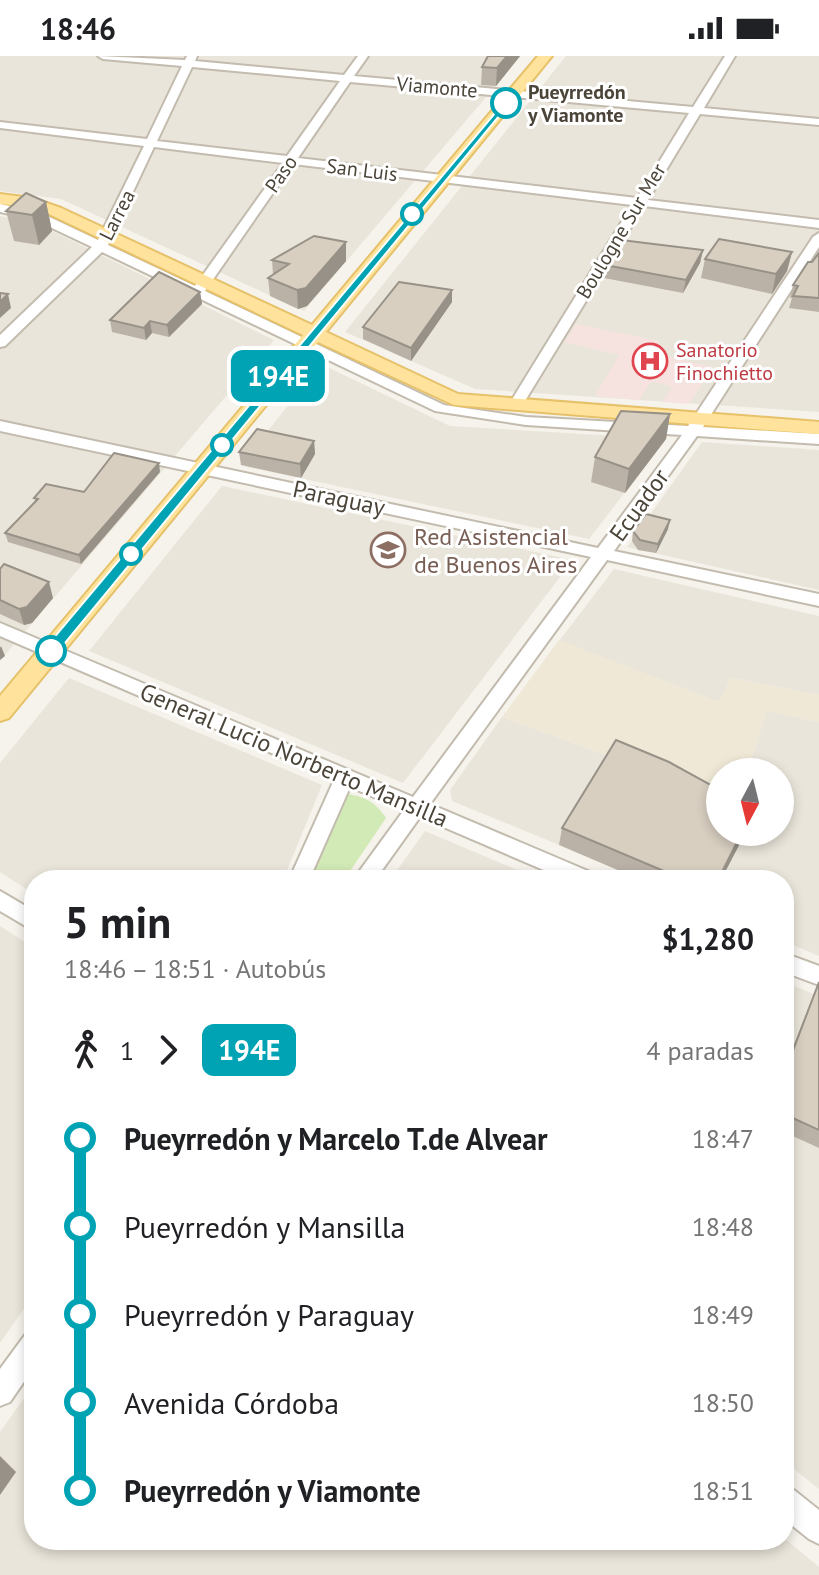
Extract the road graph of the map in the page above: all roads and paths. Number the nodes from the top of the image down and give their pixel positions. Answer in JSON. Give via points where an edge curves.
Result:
{"nodes":[{"id":1,"x":103,"y":56,"type":"edge"},
{"id":2,"x":363,"y":56,"type":"edge"},
{"id":3,"x":545,"y":56,"type":"edge"},
{"id":4,"x":730,"y":56,"type":"edge"},
{"id":5,"x":190,"y":60,"type":"edge"},
{"id":6,"x":347,"y":79,"type":"junction"},
{"id":7,"x":513,"y":94,"type":"junction"},
{"id":8,"x":695,"y":111,"type":"junction"},
{"id":9,"x":819,"y":122,"type":"edge"},
{"id":10,"x":0,"y":125,"type":"edge"},
{"id":11,"x":151,"y":142,"type":"junction"},
{"id":12,"x":291,"y":161,"type":"junction"},
{"id":13,"x":442,"y":179,"type":"junction"},
{"id":14,"x":0,"y":199,"type":"edge"},
{"id":15,"x":638,"y":202,"type":"junction"},
{"id":16,"x":0,"y":208,"type":"edge"},
{"id":17,"x":819,"y":224,"type":"edge"},
{"id":18,"x":819,"y":237,"type":"edge"},
{"id":19,"x":104,"y":240,"type":"junction"},
{"id":20,"x":202,"y":286,"type":"junction"},
{"id":21,"x":310,"y":339,"type":"junction"},
{"id":22,"x":0,"y":343,"type":"edge"},
{"id":23,"x":515,"y":406,"type":"junction"},
{"id":24,"x":0,"y":426,"type":"edge"},
{"id":25,"x":739,"y":428,"type":"junction"},
{"id":26,"x":819,"y":428,"type":"edge"},
{"id":27,"x":693,"y":431,"type":"junction"},
{"id":28,"x":819,"y":439,"type":"edge"},
{"id":29,"x":202,"y":469,"type":"junction"},
{"id":30,"x":604,"y":553,"type":"junction"},
{"id":31,"x":819,"y":600,"type":"edge"},
{"id":32,"x":0,"y":629,"type":"edge"},
{"id":33,"x":51,"y":651,"type":"junction"},
{"id":34,"x":0,"y":712,"type":"edge"},
{"id":35,"x":345,"y":777,"type":"junction"},
{"id":36,"x":415,"y":807,"type":"junction"},
{"id":37,"x":303,"y":870,"type":"edge"},
{"id":38,"x":370,"y":870,"type":"edge"},
{"id":39,"x":564,"y":870,"type":"edge"},
{"id":40,"x":0,"y":900,"type":"edge"},
{"id":41,"x":24,"y":916,"type":"edge"},
{"id":42,"x":794,"y":966,"type":"edge"},
{"id":43,"x":819,"y":976,"type":"edge"},
{"id":44,"x":24,"y":1358,"type":"edge"},
{"id":45,"x":0,"y":1392,"type":"edge"},
{"id":46,"x":794,"y":1508,"type":"edge"},
{"id":47,"x":819,"y":1529,"type":"edge"}],
"edges":[{"from":1,"to":5,"type":"street","name":"Viamonte"},
{"from":2,"to":6,"type":"street","name":"Paso"},
{"from":3,"to":7,"type":"main road"},
{"from":4,"to":8,"type":"street","name":"Boulogne Sur Mer"},
{"from":5,"to":6,"type":"street","name":"Viamonte"},
{"from":5,"to":11,"type":"street","name":"Larrea"},
{"from":6,"to":7,"type":"street","name":"Viamonte"},
{"from":6,"to":12,"type":"street","name":"Paso"},
{"from":7,"to":8,"type":"street","name":"Viamonte"},
{"from":7,"to":13,"type":"main road"},
{"from":8,"to":9,"type":"street","name":"Viamonte"},
{"from":8,"to":15,"type":"street","name":"Boulogne Sur Mer"},
{"from":10,"to":11,"type":"street","name":"San Luis"},
{"from":11,"to":12,"type":"street","name":"San Luis"},
{"from":11,"to":19,"type":"street","name":"Larrea"},
{"from":12,"to":13,"type":"street","name":"San Luis"},
{"from":12,"to":20,"type":"street","name":"Paso"},
{"from":13,"to":15,"type":"street","name":"San Luis"},
{"from":13,"to":21,"type":"main road"},
{"from":14,"to":19,"type":"main road","via":[[41,206]]},
{"from":15,"to":17,"type":"street","name":"San Luis"},
{"from":15,"to":23,"type":"street","name":"Boulogne Sur Mer"},
{"from":16,"to":19,"type":"street","via":[[28,212]]},
{"from":18,"to":27,"type":"street","name":"Ecuador"},
{"from":19,"to":20,"type":"main road"},
{"from":19,"to":22,"type":"street","name":"Larrea"},
{"from":20,"to":21,"type":"main road"},
{"from":21,"to":23,"type":"main road","via":[[454,399]]},
{"from":21,"to":27,"type":"street","via":[[456,412]]},
{"from":21,"to":29,"type":"main road"},
{"from":23,"to":27,"type":"main road"},
{"from":24,"to":29,"type":"street","name":"Paraguay"},
{"from":25,"to":26,"type":"main road"},
{"from":25,"to":27,"type":"main road"},
{"from":25,"to":28,"type":"street"},
{"from":27,"to":30,"type":"street","name":"Ecuador"},
{"from":29,"to":30,"type":"street","name":"Paraguay"},
{"from":29,"to":33,"type":"main road"},
{"from":30,"to":31,"type":"street","name":"Paraguay"},
{"from":30,"to":36,"type":"street","name":"Ecuador"},
{"from":32,"to":33,"type":"street","name":"General Lucio Norberto Mansilla"},
{"from":33,"to":34,"type":"main road"},
{"from":33,"to":35,"type":"street","name":"General Lucio Norberto Mansilla"},
{"from":35,"to":36,"type":"street","name":"General Lucio Norberto Mansilla"},
{"from":35,"to":37,"type":"street"},
{"from":36,"to":38,"type":"street","name":"Ecuador"},
{"from":36,"to":39,"type":"street","name":"General Lucio Norberto Mansilla"},
{"from":40,"to":41,"type":"street"},
{"from":42,"to":43,"type":"street"},
{"from":44,"to":45,"type":"street"},
{"from":46,"to":47,"type":"street"}]}
